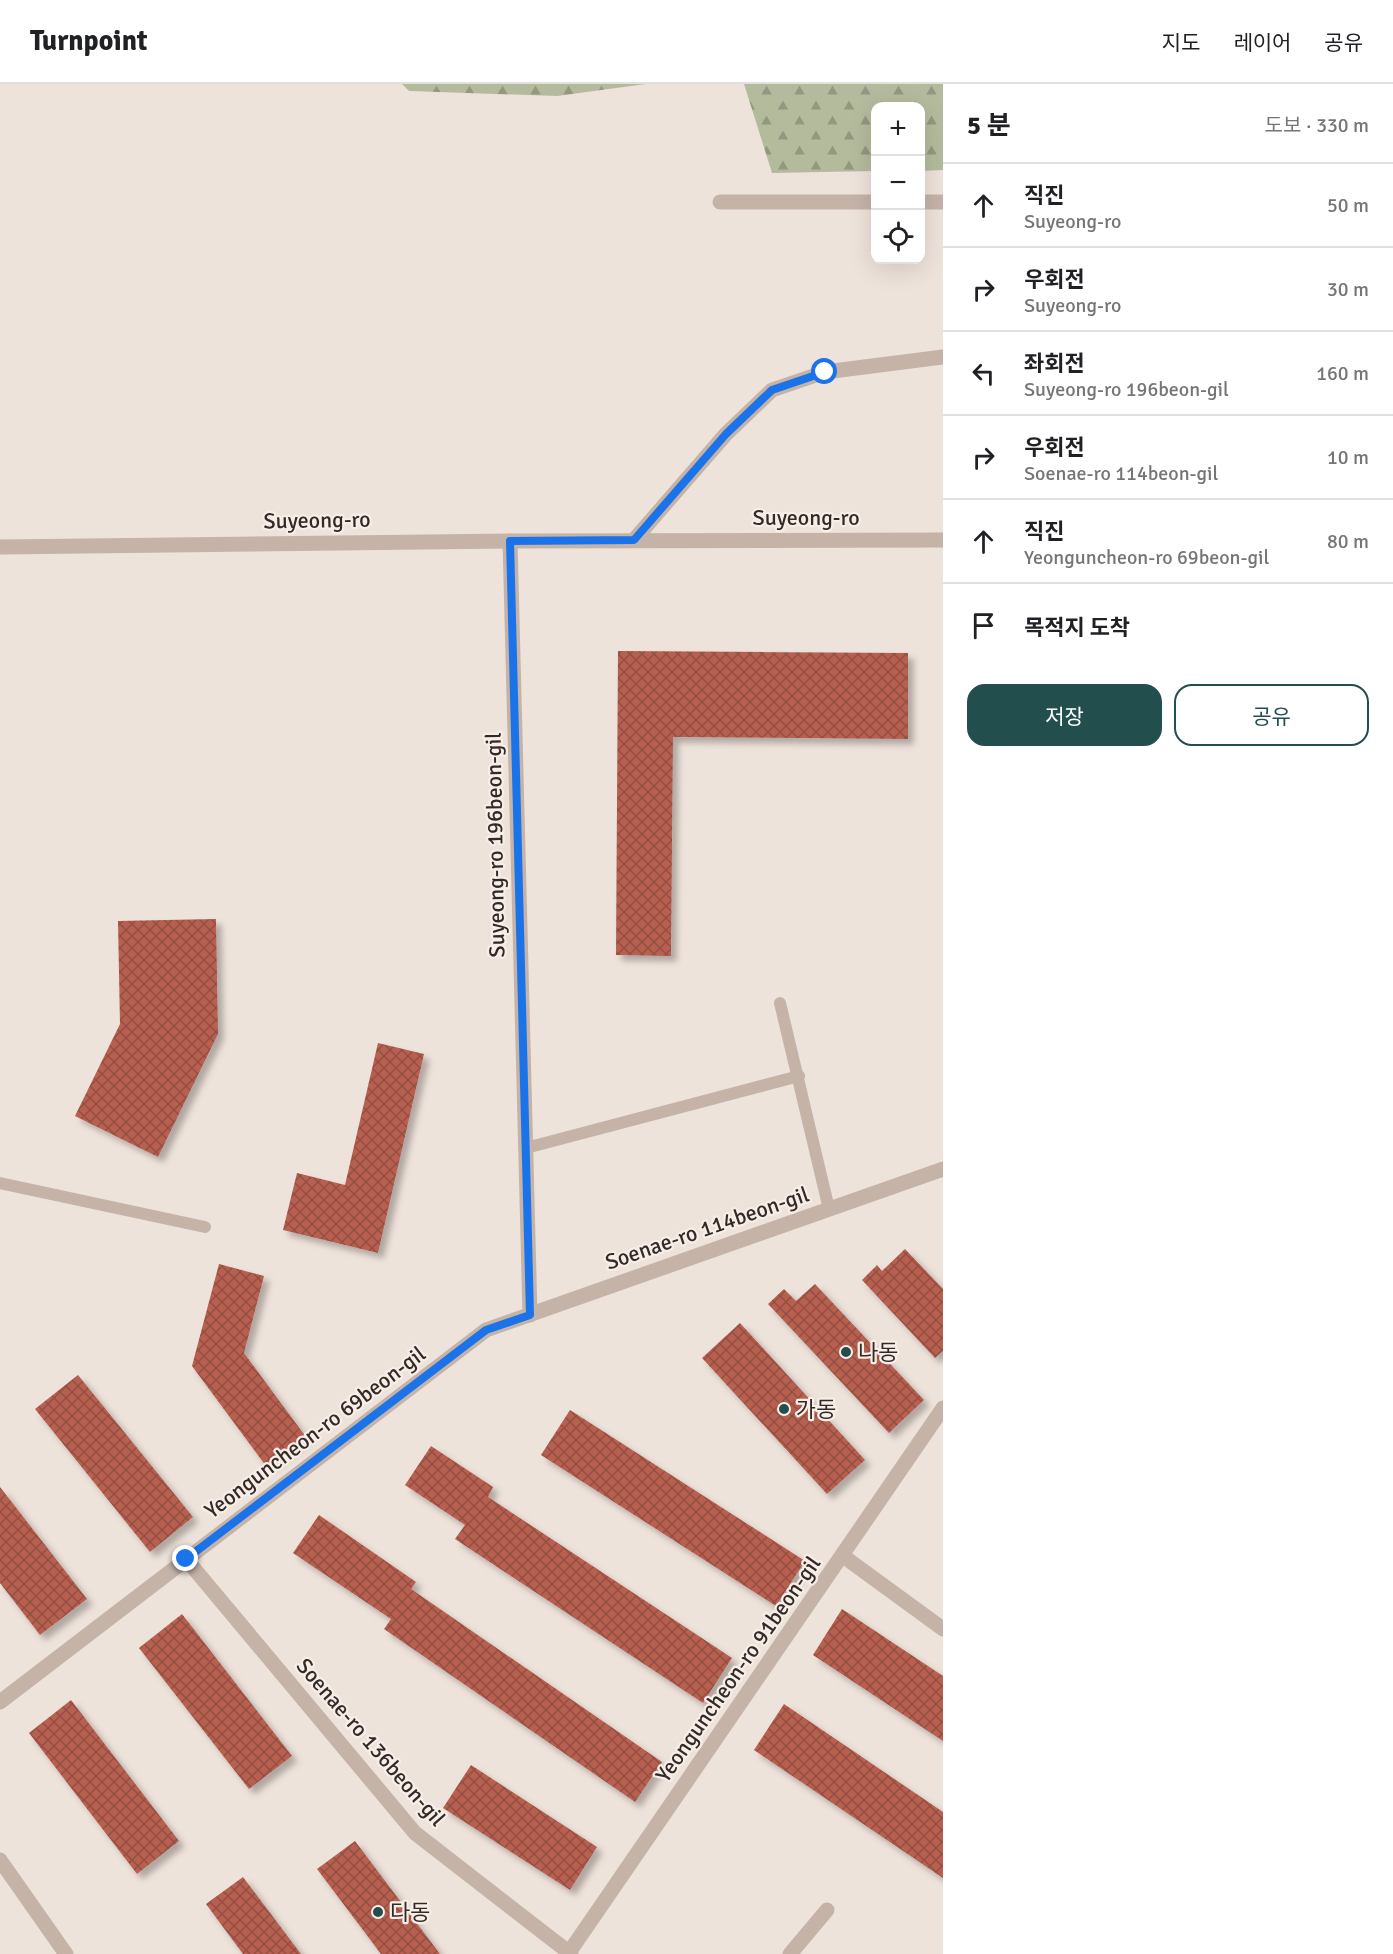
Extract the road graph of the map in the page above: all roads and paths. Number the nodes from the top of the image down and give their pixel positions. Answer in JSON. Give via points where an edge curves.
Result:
{"nodes":[{"id":1,"x":720,"y":202,"type":"dead end"},
{"id":2,"x":871,"y":202,"type":"edge"},
{"id":3,"x":925,"y":202,"type":"edge"},
{"id":4,"x":943,"y":202,"type":"edge"},
{"id":5,"x":943,"y":357,"type":"edge"},
{"id":6,"x":634,"y":540,"type":"junction"},
{"id":7,"x":943,"y":540,"type":"edge"},
{"id":8,"x":510,"y":541,"type":"junction"},
{"id":9,"x":0,"y":547,"type":"edge"},
{"id":10,"x":780,"y":1003,"type":"dead end"},
{"id":11,"x":799,"y":1076,"type":"junction"},
{"id":12,"x":526,"y":1148,"type":"junction"},
{"id":13,"x":943,"y":1169,"type":"edge"},
{"id":14,"x":0,"y":1183,"type":"edge"},
{"id":15,"x":829,"y":1209,"type":"junction"},
{"id":16,"x":205,"y":1227,"type":"dead end"},
{"id":17,"x":530,"y":1315,"type":"junction"},
{"id":18,"x":486,"y":1330,"type":"joint"},
{"id":19,"x":943,"y":1408,"type":"edge"},
{"id":20,"x":843,"y":1556,"type":"junction"},
{"id":21,"x":186,"y":1559,"type":"junction"},
{"id":22,"x":943,"y":1629,"type":"edge"},
{"id":23,"x":0,"y":1702,"type":"edge"},
{"id":24,"x":0,"y":1860,"type":"edge"},
{"id":25,"x":827,"y":1910,"type":"dead end"},
{"id":26,"x":569,"y":1953,"type":"edge"},
{"id":27,"x":66,"y":1954,"type":"edge"},
{"id":28,"x":790,"y":1954,"type":"edge"}],
"edges":[{"from":1,"to":2,"type":"street"},
{"from":3,"to":4,"type":"street"},
{"from":5,"to":6,"type":"street","via":[[825,372],[772,390],[726,434]]},
{"from":6,"to":7,"type":"street","name":"Suyeong-ro"},
{"from":6,"to":8,"type":"street","name":"Suyeong-ro"},
{"from":8,"to":9,"type":"street","name":"Suyeong-ro"},
{"from":8,"to":12,"type":"street","name":"Suyeong-ro 196beon-gil"},
{"from":10,"to":11,"type":"lane"},
{"from":11,"to":12,"type":"lane"},
{"from":11,"to":15,"type":"lane"},
{"from":12,"to":17,"type":"street","name":"Suyeong-ro 196beon-gil"},
{"from":13,"to":15,"type":"street","name":"Soenae-ro 114beon-gil"},
{"from":14,"to":16,"type":"lane"},
{"from":15,"to":17,"type":"street","name":"Soenae-ro 114beon-gil"},
{"from":17,"to":18,"type":"street","name":"Soenae-ro 114beon-gil"},
{"from":18,"to":21,"type":"street","name":"Yeonguncheon-ro 69beon-gil"},
{"from":19,"to":20,"type":"street","name":"Yeonguncheon-ro 91beon-gil"},
{"from":20,"to":22,"type":"street"},
{"from":20,"to":26,"type":"street","name":"Yeonguncheon-ro 91beon-gil"},
{"from":21,"to":23,"type":"street","name":"Yeonguncheon-ro 69beon-gil"},
{"from":21,"to":26,"type":"street","name":"Soenae-ro 136beon-gil","via":[[415,1833]]},
{"from":24,"to":27,"type":"street"},
{"from":25,"to":28,"type":"street"}]}
